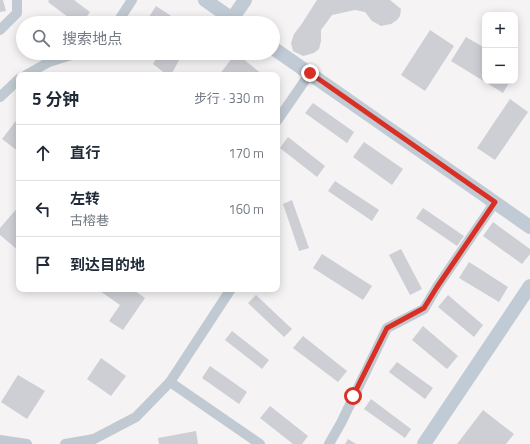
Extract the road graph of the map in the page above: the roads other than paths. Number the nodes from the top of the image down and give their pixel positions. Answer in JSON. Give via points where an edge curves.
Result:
{"nodes":[{"id":1,"x":17,"y":0,"type":"edge"},
{"id":2,"x":132,"y":0,"type":"edge"},
{"id":3,"x":205,"y":0,"type":"edge"},
{"id":4,"x":245,"y":0,"type":"edge"},
{"id":5,"x":122,"y":16,"type":"edge"},
{"id":6,"x":228,"y":16,"type":"edge"},
{"id":7,"x":237,"y":16,"type":"edge"},
{"id":8,"x":0,"y":30,"type":"edge"},
{"id":9,"x":280,"y":53,"type":"edge"},
{"id":10,"x":55,"y":60,"type":"edge"},
{"id":11,"x":31,"y":72,"type":"edge"},
{"id":12,"x":310,"y":73,"type":"junction"},
{"id":13,"x":16,"y":82,"type":"edge"},
{"id":14,"x":0,"y":97,"type":"edge"},
{"id":15,"x":280,"y":118,"type":"edge"},
{"id":16,"x":495,"y":202,"type":"junction"},
{"id":17,"x":530,"y":227,"type":"edge"},
{"id":18,"x":530,"y":286,"type":"edge"},
{"id":19,"x":229,"y":292,"type":"edge"},
{"id":20,"x":170,"y":382,"type":"junction"},
{"id":21,"x":0,"y":440,"type":"edge"},
{"id":22,"x":27,"y":444,"type":"edge"},
{"id":23,"x":65,"y":444,"type":"edge"},
{"id":24,"x":260,"y":444,"type":"edge"},
{"id":25,"x":329,"y":444,"type":"edge"},
{"id":26,"x":424,"y":444,"type":"edge"}],
"edges":[{"from":1,"to":8,"type":"street","via":[[16,13]]},
{"from":2,"to":5,"type":"street"},
{"from":3,"to":6,"type":"street"},
{"from":4,"to":7,"type":"street"},
{"from":9,"to":12,"type":"street"},
{"from":10,"to":11,"type":"street"},
{"from":12,"to":15,"type":"street"},
{"from":12,"to":16,"type":"street"},
{"from":13,"to":14,"type":"street"},
{"from":16,"to":17,"type":"street"},
{"from":16,"to":25,"type":"street","via":[[424,308],[387,328]]},
{"from":18,"to":26,"type":"street"},
{"from":19,"to":20,"type":"street"},
{"from":20,"to":23,"type":"street","via":[[136,417],[94,439]]},
{"from":20,"to":24,"type":"street"},
{"from":21,"to":22,"type":"street"}]}
